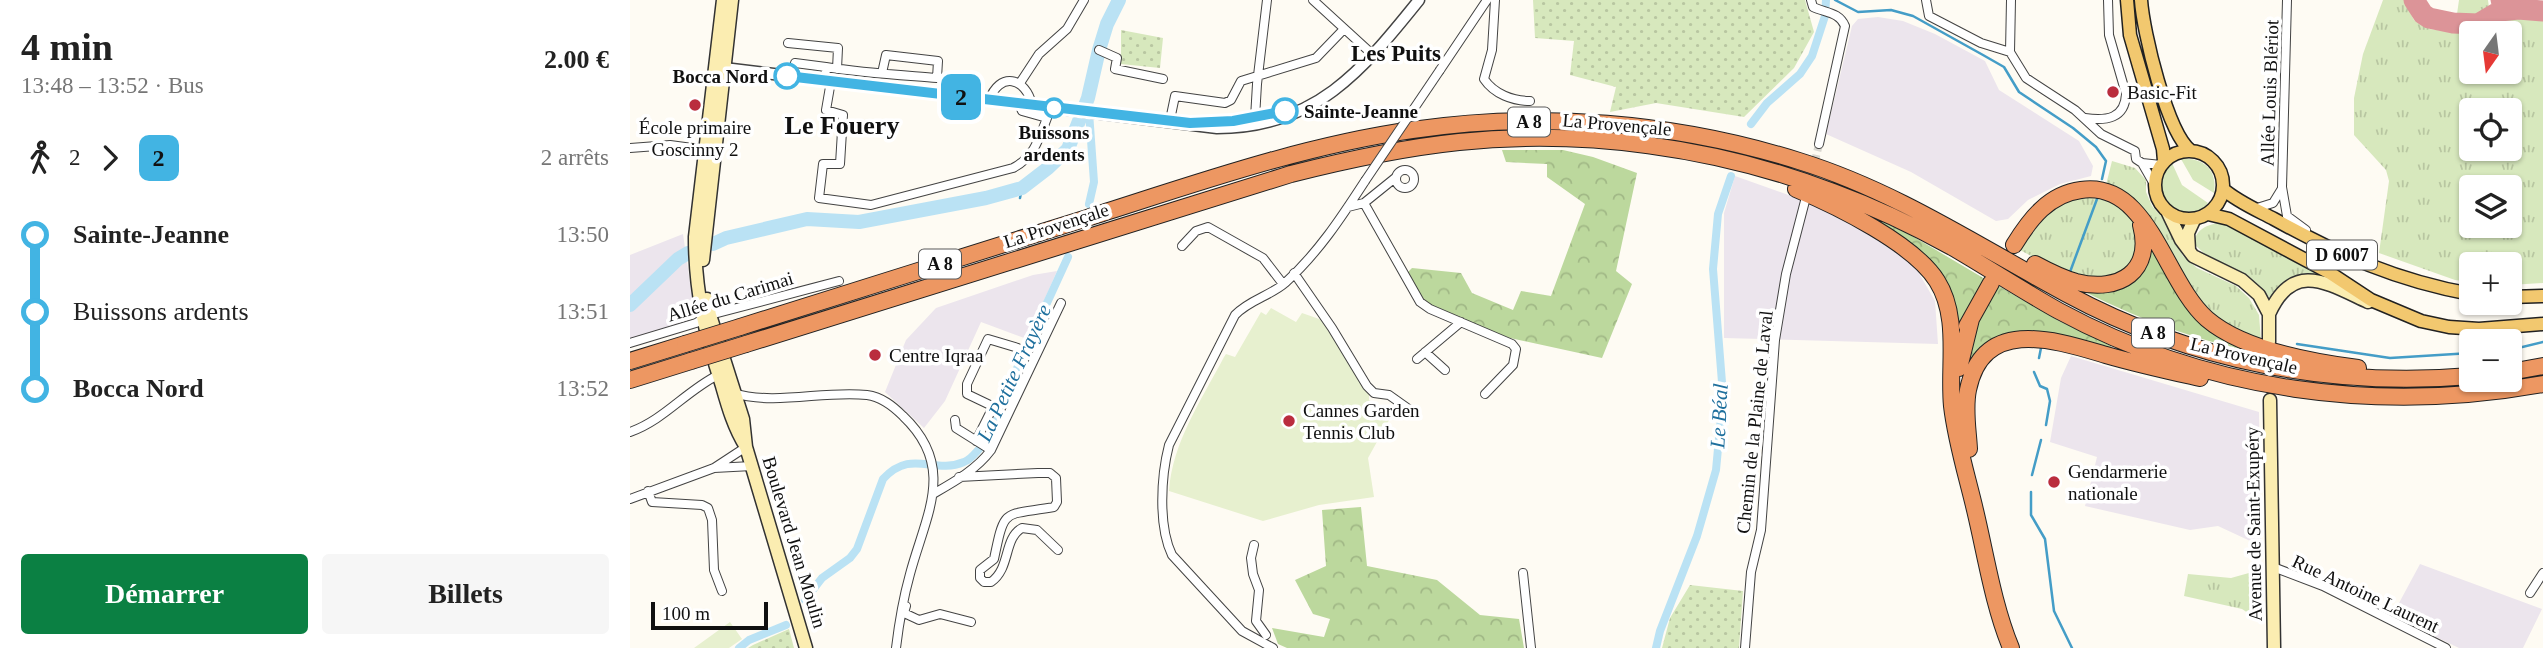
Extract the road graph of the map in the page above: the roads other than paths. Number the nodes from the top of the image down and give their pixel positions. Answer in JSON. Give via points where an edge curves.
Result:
{"nodes":[{"id":1,"x":723,"y":0,"type":"edge"},
{"id":2,"x":733,"y":0,"type":"edge"},
{"id":3,"x":1084,"y":0,"type":"edge"},
{"id":4,"x":1267,"y":0,"type":"edge"},
{"id":5,"x":1313,"y":0,"type":"edge"},
{"id":6,"x":1419,"y":0,"type":"edge"},
{"id":7,"x":1494,"y":0,"type":"edge"},
{"id":8,"x":1811,"y":0,"type":"edge"},
{"id":9,"x":2011,"y":0,"type":"edge"},
{"id":10,"x":2108,"y":0,"type":"edge"},
{"id":11,"x":2127,"y":0,"type":"edge"},
{"id":12,"x":2141,"y":0,"type":"edge"},
{"id":13,"x":2287,"y":0,"type":"edge"},
{"id":14,"x":1926,"y":3,"type":"edge"},
{"id":15,"x":1483,"y":4,"type":"edge"},
{"id":16,"x":1495,"y":22,"type":"junction"},
{"id":17,"x":1344,"y":29,"type":"junction"},
{"id":18,"x":788,"y":43,"type":"dead end"},
{"id":19,"x":1099,"y":50,"type":"dead end"},
{"id":20,"x":2010,"y":52,"type":"junction"},
{"id":21,"x":1372,"y":54,"type":"junction"},
{"id":22,"x":716,"y":56,"type":"junction"},
{"id":23,"x":795,"y":63,"type":"dead end"},
{"id":24,"x":826,"y":67,"type":"junction"},
{"id":25,"x":724,"y":68,"type":"junction"},
{"id":26,"x":837,"y":69,"type":"junction"},
{"id":27,"x":882,"y":73,"type":"junction"},
{"id":28,"x":1258,"y":76,"type":"junction"},
{"id":29,"x":1163,"y":79,"type":"dead end"},
{"id":30,"x":828,"y":81,"type":"junction"},
{"id":31,"x":1020,"y":83,"type":"junction"},
{"id":32,"x":989,"y":101,"type":"junction"},
{"id":33,"x":1530,"y":101,"type":"dead end"},
{"id":34,"x":1019,"y":104,"type":"junction"},
{"id":35,"x":1032,"y":105,"type":"junction"},
{"id":36,"x":715,"y":110,"type":"junction"},
{"id":37,"x":2085,"y":118,"type":"junction"},
{"id":38,"x":1170,"y":120,"type":"junction"},
{"id":39,"x":1256,"y":122,"type":"junction"},
{"id":40,"x":1819,"y":144,"type":"tunnel mouth"},
{"id":41,"x":630,"y":148,"type":"edge"},
{"id":42,"x":710,"y":150,"type":"junction"},
{"id":43,"x":2192,"y":151,"type":"junction"},
{"id":44,"x":1709,"y":156,"type":"junction"},
{"id":45,"x":2139,"y":161,"type":"junction"},
{"id":46,"x":2163,"y":163,"type":"junction"},
{"id":47,"x":1395,"y":178,"type":"junction"},
{"id":48,"x":2154,"y":184,"type":"junction"},
{"id":49,"x":2282,"y":187,"type":"junction"},
{"id":50,"x":2223,"y":189,"type":"junction"},
{"id":51,"x":1805,"y":201,"type":"dead end"},
{"id":52,"x":1364,"y":203,"type":"junction"},
{"id":53,"x":1913,"y":207,"type":"junction"},
{"id":54,"x":1348,"y":208,"type":"junction"},
{"id":55,"x":2255,"y":209,"type":"junction"},
{"id":56,"x":2137,"y":212,"type":"junction"},
{"id":57,"x":2168,"y":213,"type":"junction"},
{"id":58,"x":2208,"y":214,"type":"junction"},
{"id":59,"x":2194,"y":220,"type":"junction"},
{"id":60,"x":2014,"y":245,"type":"dead end"},
{"id":61,"x":1182,"y":246,"type":"dead end"},
{"id":62,"x":2189,"y":250,"type":"junction"},
{"id":63,"x":2336,"y":252,"type":"junction"},
{"id":64,"x":1294,"y":273,"type":"junction"},
{"id":65,"x":839,"y":281,"type":"dead end"},
{"id":66,"x":1991,"y":283,"type":"dead end"},
{"id":67,"x":1283,"y":284,"type":"junction"},
{"id":68,"x":2459,"y":291,"type":"edge"},
{"id":69,"x":2543,"y":296,"type":"edge"},
{"id":70,"x":2522,"y":297,"type":"edge"},
{"id":71,"x":1061,"y":303,"type":"dead end"},
{"id":72,"x":2269,"y":314,"type":"junction"},
{"id":73,"x":706,"y":317,"type":"junction"},
{"id":74,"x":1971,"y":319,"type":"junction"},
{"id":75,"x":1461,"y":322,"type":"junction"},
{"id":76,"x":2543,"y":324,"type":"edge"},
{"id":77,"x":2437,"y":326,"type":"junction"},
{"id":78,"x":2269,"y":342,"type":"dead end"},
{"id":79,"x":630,"y":343,"type":"edge"},
{"id":80,"x":1018,"y":348,"type":"dead end"},
{"id":81,"x":1425,"y":352,"type":"junction"},
{"id":82,"x":1417,"y":359,"type":"dead end"},
{"id":83,"x":630,"y":361,"type":"edge"},
{"id":84,"x":2543,"y":366,"type":"edge"},
{"id":85,"x":1445,"y":370,"type":"dead end"},
{"id":86,"x":2522,"y":370,"type":"edge"},
{"id":87,"x":718,"y":375,"type":"junction"},
{"id":88,"x":1951,"y":375,"type":"junction"},
{"id":89,"x":2459,"y":377,"type":"edge"},
{"id":90,"x":630,"y":380,"type":"edge"},
{"id":91,"x":2418,"y":380,"type":"junction"},
{"id":92,"x":2543,"y":384,"type":"edge"},
{"id":93,"x":722,"y":389,"type":"junction"},
{"id":94,"x":2318,"y":393,"type":"junction"},
{"id":95,"x":735,"y":394,"type":"junction"},
{"id":96,"x":1485,"y":394,"type":"dead end"},
{"id":97,"x":2270,"y":400,"type":"dead end"},
{"id":98,"x":1413,"y":412,"type":"dead end"},
{"id":99,"x":955,"y":420,"type":"dead end"},
{"id":100,"x":630,"y":432,"type":"edge"},
{"id":101,"x":983,"y":445,"type":"junction"},
{"id":102,"x":746,"y":447,"type":"junction"},
{"id":103,"x":1969,"y":452,"type":"junction"},
{"id":104,"x":751,"y":466,"type":"junction"},
{"id":105,"x":714,"y":468,"type":"junction"},
{"id":106,"x":960,"y":477,"type":"junction"},
{"id":107,"x":648,"y":491,"type":"junction"},
{"id":108,"x":933,"y":494,"type":"junction"},
{"id":109,"x":630,"y":499,"type":"edge"},
{"id":110,"x":1254,"y":545,"type":"dead end"},
{"id":111,"x":1058,"y":550,"type":"dead end"},
{"id":112,"x":2273,"y":567,"type":"junction"},
{"id":113,"x":910,"y":572,"type":"junction"},
{"id":114,"x":1523,"y":573,"type":"dead end"},
{"id":115,"x":2543,"y":573,"type":"edge"},
{"id":116,"x":722,"y":591,"type":"dead end"},
{"id":117,"x":2530,"y":593,"type":"dead end"},
{"id":118,"x":971,"y":622,"type":"dead end"},
{"id":119,"x":1266,"y":635,"type":"dead end"},
{"id":120,"x":806,"y":648,"type":"edge"},
{"id":121,"x":896,"y":648,"type":"edge"},
{"id":122,"x":1273,"y":648,"type":"edge"},
{"id":123,"x":1531,"y":648,"type":"edge"},
{"id":124,"x":1745,"y":648,"type":"edge"},
{"id":125,"x":2011,"y":648,"type":"edge"},
{"id":126,"x":2020,"y":648,"type":"edge"},
{"id":127,"x":2274,"y":648,"type":"edge"},
{"id":128,"x":2446,"y":648,"type":"edge"}],
"edges":[{"from":1,"to":22,"type":"main road"},
{"from":2,"to":25,"type":"main road"},
{"from":3,"to":31,"type":"street","via":[[1068,29],[1039,54]]},
{"from":4,"to":28,"type":"street"},
{"from":5,"to":17,"type":"street"},
{"from":6,"to":21,"type":"street"},
{"from":7,"to":16,"type":"street"},
{"from":8,"to":40,"type":"street","via":[[1813,7],[1842,19],[1845,34]]},
{"from":9,"to":20,"type":"street"},
{"from":10,"to":37,"type":"street","via":[[2109,35],[2126,102],[2115,117],[2102,121]]},
{"from":11,"to":46,"type":"main road","via":[[2130,35],[2164,149]]},
{"from":12,"to":43,"type":"main road","via":[[2153,64],[2180,139]]},
{"from":13,"to":49,"type":"street","name":"Allée Louis Blériot"},
{"from":14,"to":20,"type":"street","via":[[1929,16],[1981,43]]},
{"from":15,"to":16,"type":"street"},
{"from":15,"to":54,"type":"street","bridge":true},
{"from":16,"to":33,"type":"street","via":[[1484,79],[1514,101]]},
{"from":17,"to":21,"type":"street"},
{"from":17,"to":28,"type":"street","via":[[1316,58]]},
{"from":18,"to":26,"type":"street","via":[[838,48]]},
{"from":19,"to":29,"type":"street","via":[[1117,58],[1115,69]]},
{"from":20,"to":37,"type":"street","via":[[2026,78]]},
{"from":21,"to":39,"type":"street","via":[[1326,98],[1296,114]]},
{"from":22,"to":25,"type":"main road"},
{"from":22,"to":36,"type":"main road"},
{"from":23,"to":24,"type":"street"},
{"from":24,"to":26,"type":"street"},
{"from":24,"to":30,"type":"street"},
{"from":25,"to":30,"type":"street"},
{"from":25,"to":36,"type":"main road"},
{"from":26,"to":27,"type":"street"},
{"from":27,"to":27,"type":"street","via":[[937,78],[938,61],[887,55]]},
{"from":28,"to":38,"type":"street","via":[[1241,81],[1225,103],[1175,96]]},
{"from":28,"to":39,"type":"street"},
{"from":30,"to":32,"type":"street"},
{"from":30,"to":34,"type":"street","via":[[826,110],[843,115],[840,164],[823,164],[819,198],[871,205],[1024,163],[1047,118],[1022,111]]},
{"from":31,"to":32,"type":"street","via":[[997,85]]},
{"from":31,"to":35,"type":"street"},
{"from":32,"to":34,"type":"street"},
{"from":34,"to":35,"type":"street"},
{"from":35,"to":38,"type":"street"},
{"from":36,"to":42,"type":"main road"},
{"from":37,"to":45,"type":"street","via":[[2101,134],[2134,151]]},
{"from":38,"to":39,"type":"street","via":[[1217,128]]},
{"from":41,"to":42,"type":"street","via":[[670,145]]},
{"from":42,"to":73,"type":"main road","via":[[695,237],[695,270]]},
{"from":43,"to":46,"type":"main road","via":[[2174,154]]},
{"from":43,"to":50,"type":"main road","via":[[2214,162]]},
{"from":44,"to":88,"type":"highway","via":[[1832,205],[1921,262],[1937,279],[1945,299]]},
{"from":44,"to":90,"type":"highway","name":"La Provençale","number":"A 8","bridge":true,"via":[[1548,139],[1463,141],[1362,157],[1225,194]]},
{"from":44,"to":94,"type":"highway","name":"La Provençale","number":"A 8","via":[[1800,180],[1898,219],[2060,311],[2128,343],[2231,377]]},
{"from":45,"to":46,"type":"street"},
{"from":45,"to":48,"type":"street"},
{"from":46,"to":48,"type":"main road"},
{"from":47,"to":47,"type":"street","via":[[1403,170],[1417,176],[1410,191]]},
{"from":47,"to":52,"type":"street"},
{"from":48,"to":57,"type":"main road"},
{"from":49,"to":55,"type":"street","via":[[2273,204]]},
{"from":49,"to":63,"type":"street","name":"Allée Louis Blériot","via":[[2290,220]]},
{"from":50,"to":55,"type":"main road","number":"D 6007"},
{"from":50,"to":58,"type":"main road"},
{"from":51,"to":124,"type":"street","name":"Chemin de la Plaine de Laval","via":[[1775,340],[1761,530],[1751,572]]},
{"from":52,"to":54,"type":"street"},
{"from":52,"to":75,"type":"street","via":[[1420,302]]},
{"from":53,"to":56,"type":"highway","via":[[2062,277],[2098,285],[2125,279],[2140,265],[2144,236]]},
{"from":53,"to":83,"type":"highway","name":"La Provençale","number":"A 8","bridge":true,"via":[[1799,161],[1710,138],[1609,124],[1463,124],[1286,157]]},
{"from":53,"to":91,"type":"highway","name":"La Provençale","number":"A 8","via":[[2076,298],[2180,343],[2297,372]]},
{"from":54,"to":64,"type":"street","via":[[1323,244]]},
{"from":55,"to":63,"type":"main road","number":"D 6007"},
{"from":56,"to":60,"type":"highway","via":[[2106,191],[2068,192],[2040,211]]},
{"from":56,"to":91,"type":"highway","via":[[2189,300],[2222,330],[2290,355]]},
{"from":57,"to":59,"type":"main road"},
{"from":57,"to":62,"type":"main road"},
{"from":58,"to":59,"type":"main road"},
{"from":58,"to":77,"type":"main road","number":"D 6007","via":[[2244,226],[2371,300]]},
{"from":59,"to":62,"type":"main road","via":[[2188,233]]},
{"from":61,"to":67,"type":"street","via":[[1196,231],[1208,227],[1263,258]]},
{"from":62,"to":72,"type":"main road","via":[[2252,287]]},
{"from":63,"to":68,"type":"main road","number":"D 6007","via":[[2385,272]]},
{"from":64,"to":67,"type":"street"},
{"from":64,"to":98,"type":"street","via":[[1367,386]]},
{"from":65,"to":73,"type":"street","name":"Allée du Carimai"},
{"from":66,"to":74,"type":"highway"},
{"from":67,"to":122,"type":"street","via":[[1235,315],[1163,466],[1163,520],[1172,555],[1242,631]]},
{"from":69,"to":70,"type":"main road"},
{"from":71,"to":101,"type":"street"},
{"from":72,"to":77,"type":"main road","via":[[2284,290],[2311,280],[2407,320]]},
{"from":72,"to":78,"type":"main road"},
{"from":73,"to":79,"type":"street","name":"Allée du Carimai"},
{"from":73,"to":87,"type":"main road"},
{"from":73,"to":95,"type":"main road"},
{"from":74,"to":88,"type":"highway"},
{"from":74,"to":103,"type":"highway","via":[[1958,377]]},
{"from":75,"to":81,"type":"street"},
{"from":75,"to":96,"type":"street","via":[[1516,349],[1513,365]]},
{"from":76,"to":77,"type":"main road","number":"D 6007","via":[[2504,329]]},
{"from":80,"to":101,"type":"street","via":[[988,339],[967,383],[967,394],[992,409]]},
{"from":81,"to":82,"type":"street"},
{"from":81,"to":85,"type":"street"},
{"from":84,"to":86,"type":"highway"},
{"from":87,"to":93,"type":"main road"},
{"from":87,"to":100,"type":"street","via":[[656,421]]},
{"from":88,"to":125,"type":"highway","via":[[1957,432]]},
{"from":89,"to":91,"type":"highway","name":"La Provençale","number":"A 8"},
{"from":92,"to":94,"type":"highway","name":"La Provençale","number":"A 8","via":[[2432,397]]},
{"from":93,"to":95,"type":"street"},
{"from":93,"to":102,"type":"main road"},
{"from":94,"to":103,"type":"highway","via":[[2232,385],[2065,343],[2007,340],[1977,365],[1971,380]]},
{"from":95,"to":102,"type":"main road"},
{"from":95,"to":108,"type":"street","via":[[761,398],[866,395],[892,405],[918,430],[933,460]]},
{"from":97,"to":112,"type":"main road","name":"Avenue de Saint-Exupéry"},
{"from":99,"to":101,"type":"street","via":[[957,428]]},
{"from":101,"to":106,"type":"street","via":[[981,463]]},
{"from":102,"to":104,"type":"main road","name":"Boulevard Jean Moulin"},
{"from":102,"to":105,"type":"street"},
{"from":103,"to":126,"type":"highway","via":[[2004,601]]},
{"from":104,"to":105,"type":"street"},
{"from":104,"to":120,"type":"main road","name":"Boulevard Jean Moulin"},
{"from":105,"to":107,"type":"street"},
{"from":106,"to":108,"type":"street"},
{"from":106,"to":111,"type":"street","via":[[1050,473],[1056,478],[1058,502],[1054,507],[1009,515],[1002,522],[994,559],[981,570],[984,582],[996,579],[1006,563],[1012,536],[1022,528],[1037,530]]},
{"from":107,"to":109,"type":"street"},
{"from":107,"to":116,"type":"street","via":[[652,502],[708,508],[714,570]]},
{"from":108,"to":113,"type":"street"},
{"from":110,"to":119,"type":"street","via":[[1251,558],[1259,590],[1256,621]]},
{"from":112,"to":127,"type":"main road","name":"Avenue de Saint-Exupéry"},
{"from":112,"to":128,"type":"street","name":"Rue Antoine Laurent","via":[[2323,586]]},
{"from":113,"to":118,"type":"street","via":[[913,580],[904,613],[919,620],[940,614]]},
{"from":113,"to":121,"type":"street"},
{"from":114,"to":123,"type":"street"},
{"from":115,"to":117,"type":"street"}]}
